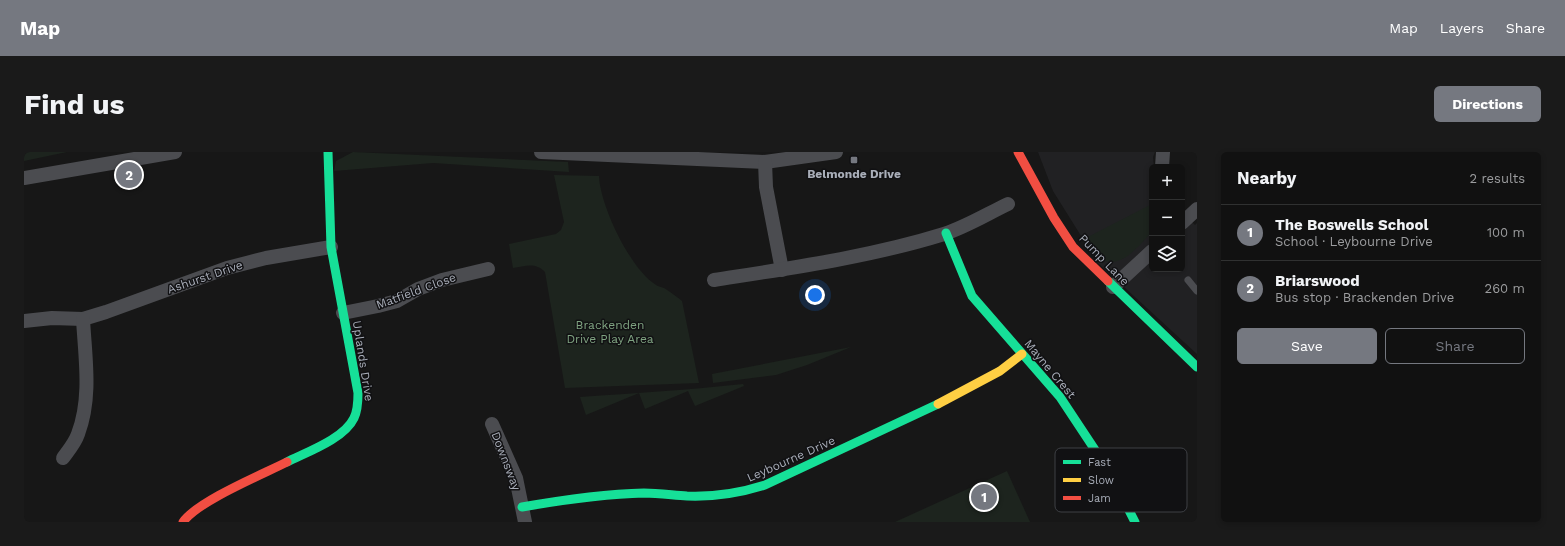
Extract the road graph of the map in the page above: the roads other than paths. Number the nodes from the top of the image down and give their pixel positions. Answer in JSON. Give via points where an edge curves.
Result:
{"nodes":[{"id":1,"x":174,"y":152,"type":"edge"},
{"id":2,"x":328,"y":152,"type":"edge"},
{"id":3,"x":541,"y":152,"type":"edge"},
{"id":4,"x":836,"y":152,"type":"edge"},
{"id":5,"x":1018,"y":152,"type":"edge"},
{"id":6,"x":1163,"y":152,"type":"edge"},
{"id":7,"x":661,"y":155,"type":"edge"},
{"id":8,"x":101,"y":158,"type":"edge"},
{"id":9,"x":765,"y":162,"type":"junction"},
{"id":10,"x":1162,"y":164,"type":"edge"},
{"id":11,"x":24,"y":178,"type":"edge"},
{"id":12,"x":1008,"y":204,"type":"dead end"},
{"id":13,"x":1197,"y":209,"type":"edge"},
{"id":14,"x":1185,"y":218,"type":"edge"},
{"id":15,"x":946,"y":233,"type":"junction"},
{"id":16,"x":331,"y":247,"type":"junction"},
{"id":17,"x":1149,"y":254,"type":"edge"},
{"id":18,"x":488,"y":269,"type":"dead end"},
{"id":19,"x":782,"y":270,"type":"junction"},
{"id":20,"x":714,"y":280,"type":"dead end"},
{"id":21,"x":1188,"y":280,"type":"dead end"},
{"id":22,"x":1113,"y":287,"type":"junction"},
{"id":23,"x":1197,"y":291,"type":"edge"},
{"id":24,"x":343,"y":312,"type":"junction"},
{"id":25,"x":82,"y":318,"type":"junction"},
{"id":26,"x":24,"y":321,"type":"edge"},
{"id":27,"x":1022,"y":354,"type":"junction"},
{"id":28,"x":1197,"y":367,"type":"edge"},
{"id":29,"x":492,"y":424,"type":"dead end"},
{"id":30,"x":1094,"y":448,"type":"edge"},
{"id":31,"x":63,"y":458,"type":"dead end"},
{"id":32,"x":522,"y":507,"type":"junction"},
{"id":33,"x":1131,"y":512,"type":"edge"},
{"id":34,"x":183,"y":522,"type":"edge"},
{"id":35,"x":525,"y":522,"type":"edge"},
{"id":36,"x":1135,"y":522,"type":"edge"}],
"edges":[{"from":1,"to":8,"type":"street"},
{"from":2,"to":16,"type":"street","name":"Uplands Drive"},
{"from":3,"to":7,"type":"street"},
{"from":4,"to":9,"type":"street"},
{"from":5,"to":22,"type":"street","name":"Pump Lane","via":[[1073,247]]},
{"from":6,"to":10,"type":"street"},
{"from":7,"to":9,"type":"street"},
{"from":8,"to":11,"type":"street"},
{"from":9,"to":19,"type":"street","via":[[766,187]]},
{"from":12,"to":15,"type":"street"},
{"from":13,"to":14,"type":"street"},
{"from":15,"to":19,"type":"street"},
{"from":15,"to":27,"type":"street","name":"Mayne Crest","via":[[972,296]]},
{"from":16,"to":24,"type":"street","name":"Uplands Drive"},
{"from":16,"to":25,"type":"street","name":"Ashurst Drive","via":[[266,258],[228,268],[106,312]]},
{"from":17,"to":22,"type":"street"},
{"from":18,"to":24,"type":"street","name":"Matfield Close","via":[[442,280],[378,306]]},
{"from":19,"to":20,"type":"street"},
{"from":21,"to":23,"type":"lane"},
{"from":22,"to":28,"type":"street","name":"Pump Lane"},
{"from":24,"to":34,"type":"street","name":"Uplands Drive","via":[[358,393],[358,412],[352,424],[338,436],[206,503],[188,515]]},
{"from":25,"to":26,"type":"street","name":"Ashurst Drive"},
{"from":25,"to":31,"type":"street","via":[[87,390],[78,436]]},
{"from":27,"to":30,"type":"street","name":"Mayne Crest","via":[[1060,397]]},
{"from":27,"to":32,"type":"street","name":"Leybourne Drive","via":[[1000,371],[959,394],[748,491],[709,496],[646,493],[604,495],[576,497]]},
{"from":29,"to":32,"type":"street","name":"Downsway","via":[[516,478]]},
{"from":32,"to":35,"type":"street","name":"Downsway"},
{"from":33,"to":36,"type":"street","name":"Mayne Crest"}]}
